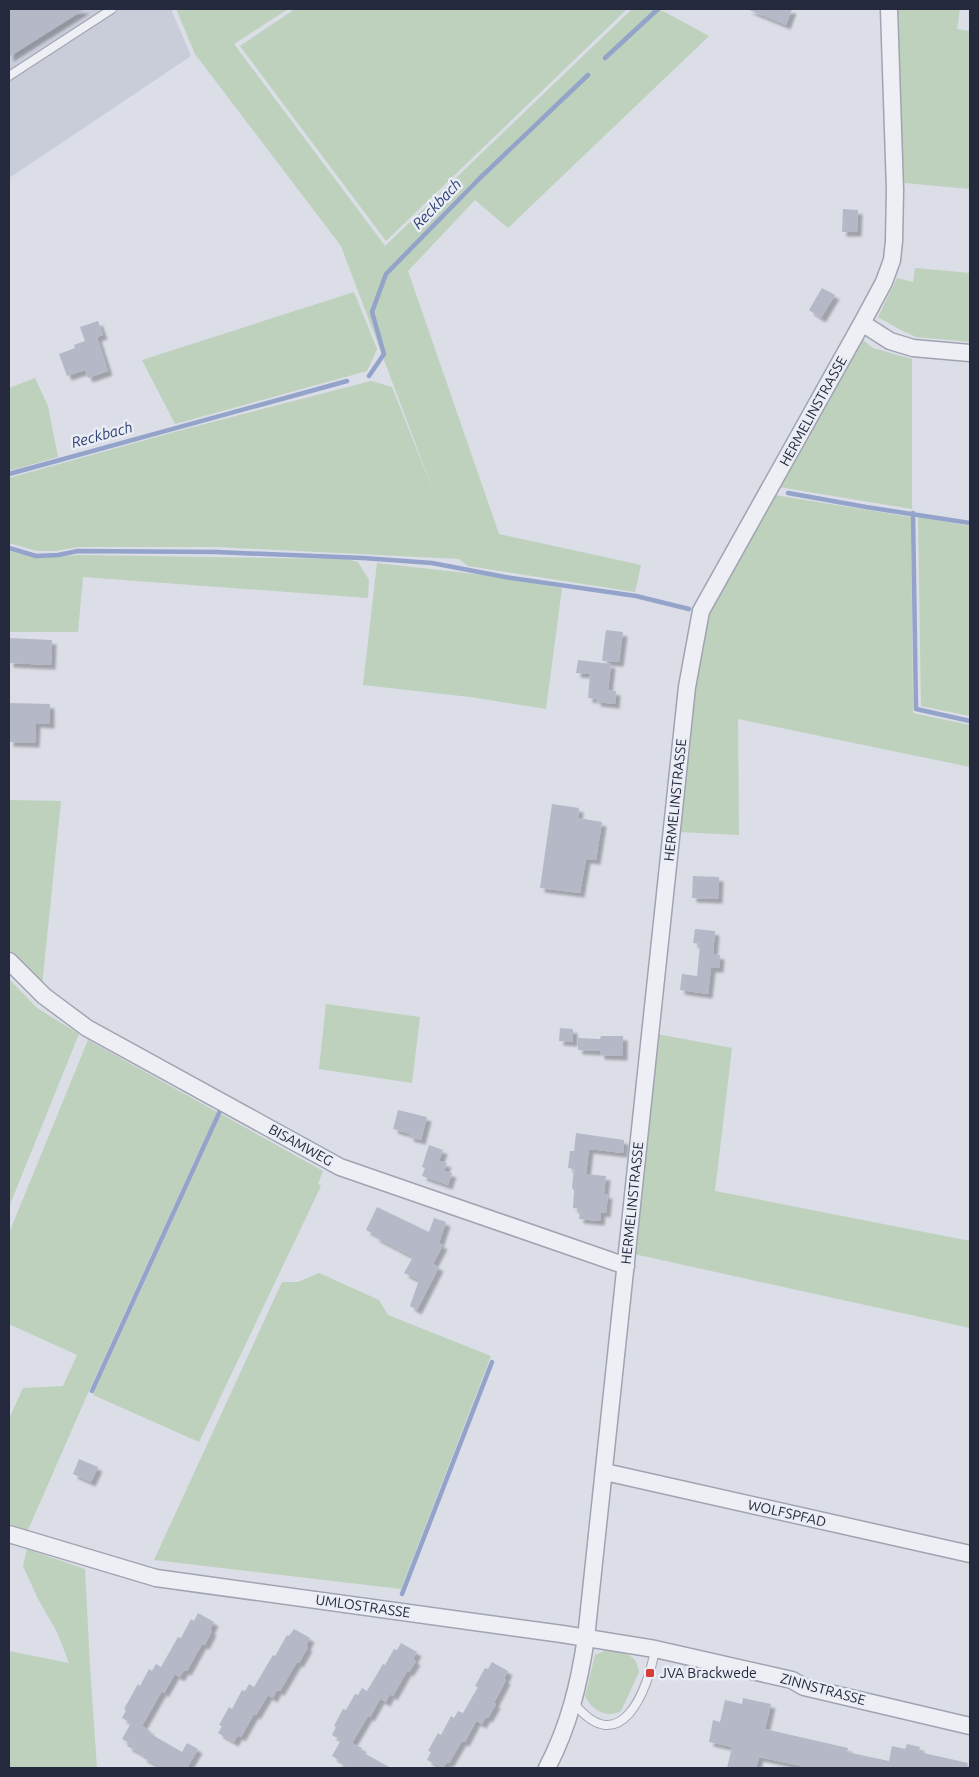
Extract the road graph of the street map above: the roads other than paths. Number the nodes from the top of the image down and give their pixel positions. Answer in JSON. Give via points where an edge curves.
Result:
{"nodes":[{"id":1,"x":112,"y":9,"type":"edge"},
{"id":2,"x":889,"y":9,"type":"edge"},
{"id":3,"x":9,"y":76,"type":"edge"},
{"id":4,"x":862,"y":324,"type":"junction"},
{"id":5,"x":970,"y":353,"type":"edge"},
{"id":6,"x":9,"y":961,"type":"edge"},
{"id":7,"x":626,"y":1266,"type":"junction"},
{"id":8,"x":605,"y":1472,"type":"junction"},
{"id":9,"x":9,"y":1534,"type":"edge"},
{"id":10,"x":970,"y":1554,"type":"edge"},
{"id":11,"x":586,"y":1638,"type":"junction"},
{"id":12,"x":655,"y":1649,"type":"junction"},
{"id":13,"x":574,"y":1703,"type":"junction"},
{"id":14,"x":970,"y":1726,"type":"edge"},
{"id":15,"x":547,"y":1768,"type":"edge"}],
"edges":[{"from":1,"to":3,"type":"lane"},
{"from":2,"to":4,"type":"street","name":"HERMELINSTRASSE","via":[[894,241],[889,268]]},
{"from":4,"to":5,"type":"street","via":[[890,341],[913,348]]},
{"from":4,"to":7,"type":"street","name":"HERMELINSTRASSE","via":[[700,612],[687,687]]},
{"from":6,"to":7,"type":"street","name":"BISAMWEG","via":[[44,996],[87,1028],[340,1167]]},
{"from":7,"to":8,"type":"street","name":"HERMELINSTRASSE"},
{"from":8,"to":10,"type":"street","name":"WOLFSPFAD"},
{"from":8,"to":11,"type":"street","name":"HERMELINSTRASSE"},
{"from":9,"to":11,"type":"street","name":"UMLOSTRASSE","via":[[156,1578]]},
{"from":11,"to":12,"type":"street","name":"ZINNSTRASSE"},
{"from":11,"to":13,"type":"street"},
{"from":12,"to":13,"type":"lane","via":[[650,1674],[638,1701],[620,1722],[608,1726],[595,1722],[582,1714]]},
{"from":12,"to":14,"type":"street","name":"ZINNSTRASSE"},
{"from":13,"to":15,"type":"street"}]}
